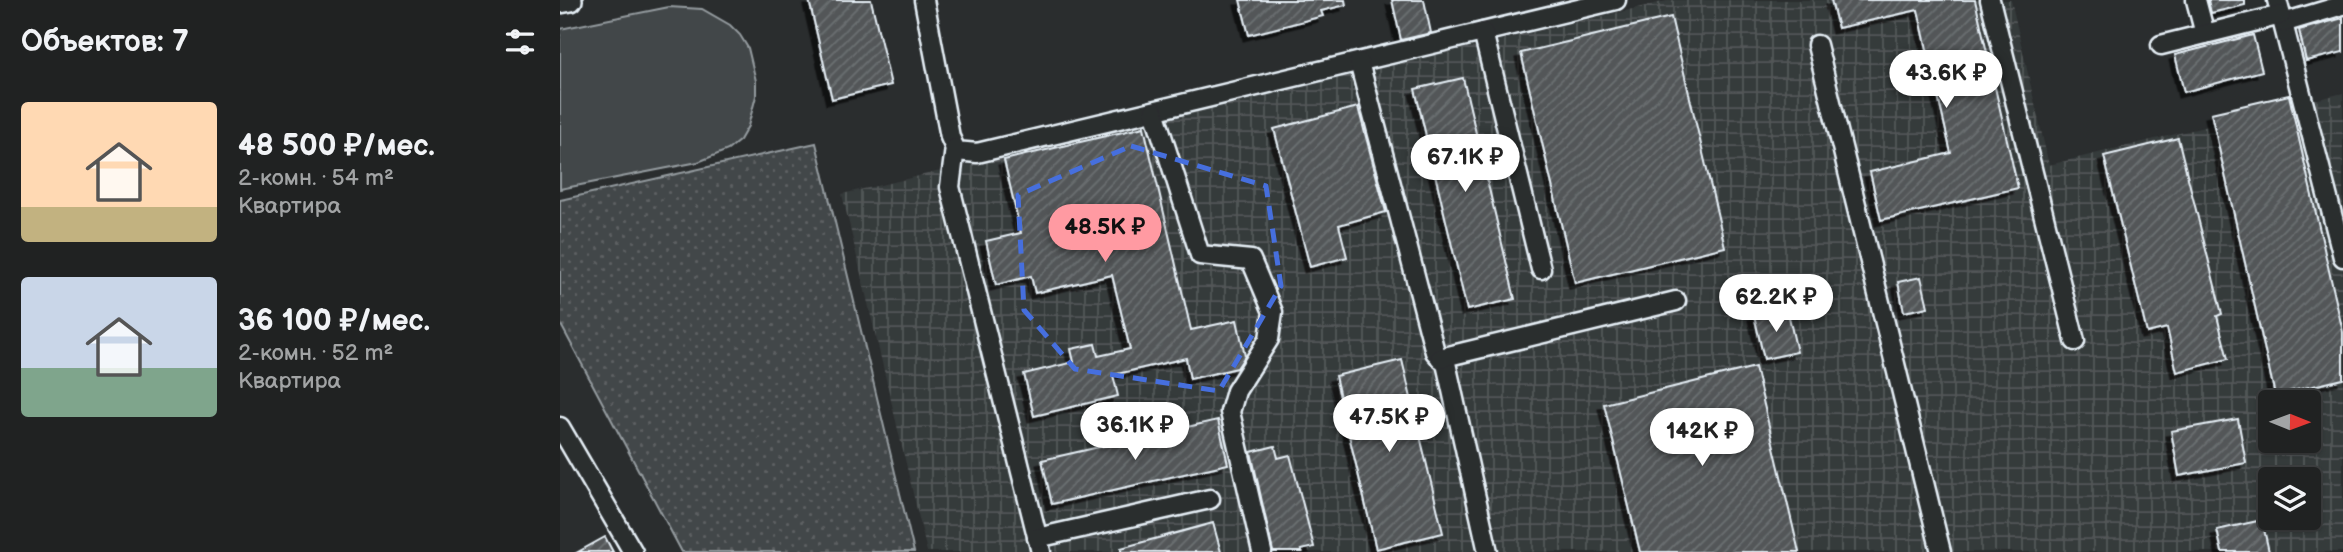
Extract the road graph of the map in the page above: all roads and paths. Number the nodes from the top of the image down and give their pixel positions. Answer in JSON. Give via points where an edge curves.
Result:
{"nodes":[{"id":1,"x":571,"y":0,"type":"edge"},
{"id":2,"x":924,"y":0,"type":"edge"},
{"id":3,"x":1616,"y":0,"type":"edge"},
{"id":4,"x":1990,"y":0,"type":"edge"},
{"id":5,"x":2196,"y":0,"type":"edge"},
{"id":6,"x":560,"y":2,"type":"edge"},
{"id":7,"x":2340,"y":4,"type":"edge"},
{"id":8,"x":2280,"y":13,"type":"edge"},
{"id":9,"x":1483,"y":32,"type":"junction"},
{"id":10,"x":2205,"y":34,"type":"junction"},
{"id":11,"x":1817,"y":45,"type":"dead end"},
{"id":12,"x":2161,"y":45,"type":"dead end"},
{"id":13,"x":1359,"y":62,"type":"junction"},
{"id":14,"x":1154,"y":111,"type":"junction"},
{"id":15,"x":954,"y":148,"type":"junction"},
{"id":16,"x":2343,"y":257,"type":"edge"},
{"id":17,"x":1541,"y":269,"type":"dead end"},
{"id":18,"x":1676,"y":301,"type":"dead end"},
{"id":19,"x":2076,"y":341,"type":"dead end"},
{"id":20,"x":1440,"y":358,"type":"junction"},
{"id":21,"x":560,"y":427,"type":"edge"},
{"id":22,"x":1210,"y":499,"type":"dead end"},
{"id":23,"x":1039,"y":545,"type":"edge"},
{"id":24,"x":633,"y":552,"type":"edge"},
{"id":25,"x":1262,"y":552,"type":"edge"},
{"id":26,"x":1488,"y":552,"type":"edge"},
{"id":27,"x":1941,"y":552,"type":"edge"}],
"edges":[{"from":1,"to":6,"type":"main road"},
{"from":2,"to":15,"type":"street"},
{"from":3,"to":9,"type":"street"},
{"from":4,"to":19,"type":"street"},
{"from":5,"to":10,"type":"street"},
{"from":7,"to":8,"type":"street"},
{"from":8,"to":10,"type":"street"},
{"from":8,"to":16,"type":"street"},
{"from":9,"to":13,"type":"street"},
{"from":9,"to":17,"type":"street"},
{"from":10,"to":12,"type":"street"},
{"from":11,"to":27,"type":"street"},
{"from":13,"to":14,"type":"street"},
{"from":13,"to":20,"type":"street","via":[[1434,352]]},
{"from":14,"to":15,"type":"street","via":[[977,153]]},
{"from":14,"to":25,"type":"street","via":[[1200,255],[1251,260],[1273,312],[1269,339],[1236,391],[1230,412]]},
{"from":15,"to":23,"type":"street","via":[[950,187]]},
{"from":18,"to":20,"type":"street"},
{"from":20,"to":26,"type":"street","via":[[1446,363]]},
{"from":21,"to":24,"type":"street"},
{"from":22,"to":23,"type":"street"}]}
